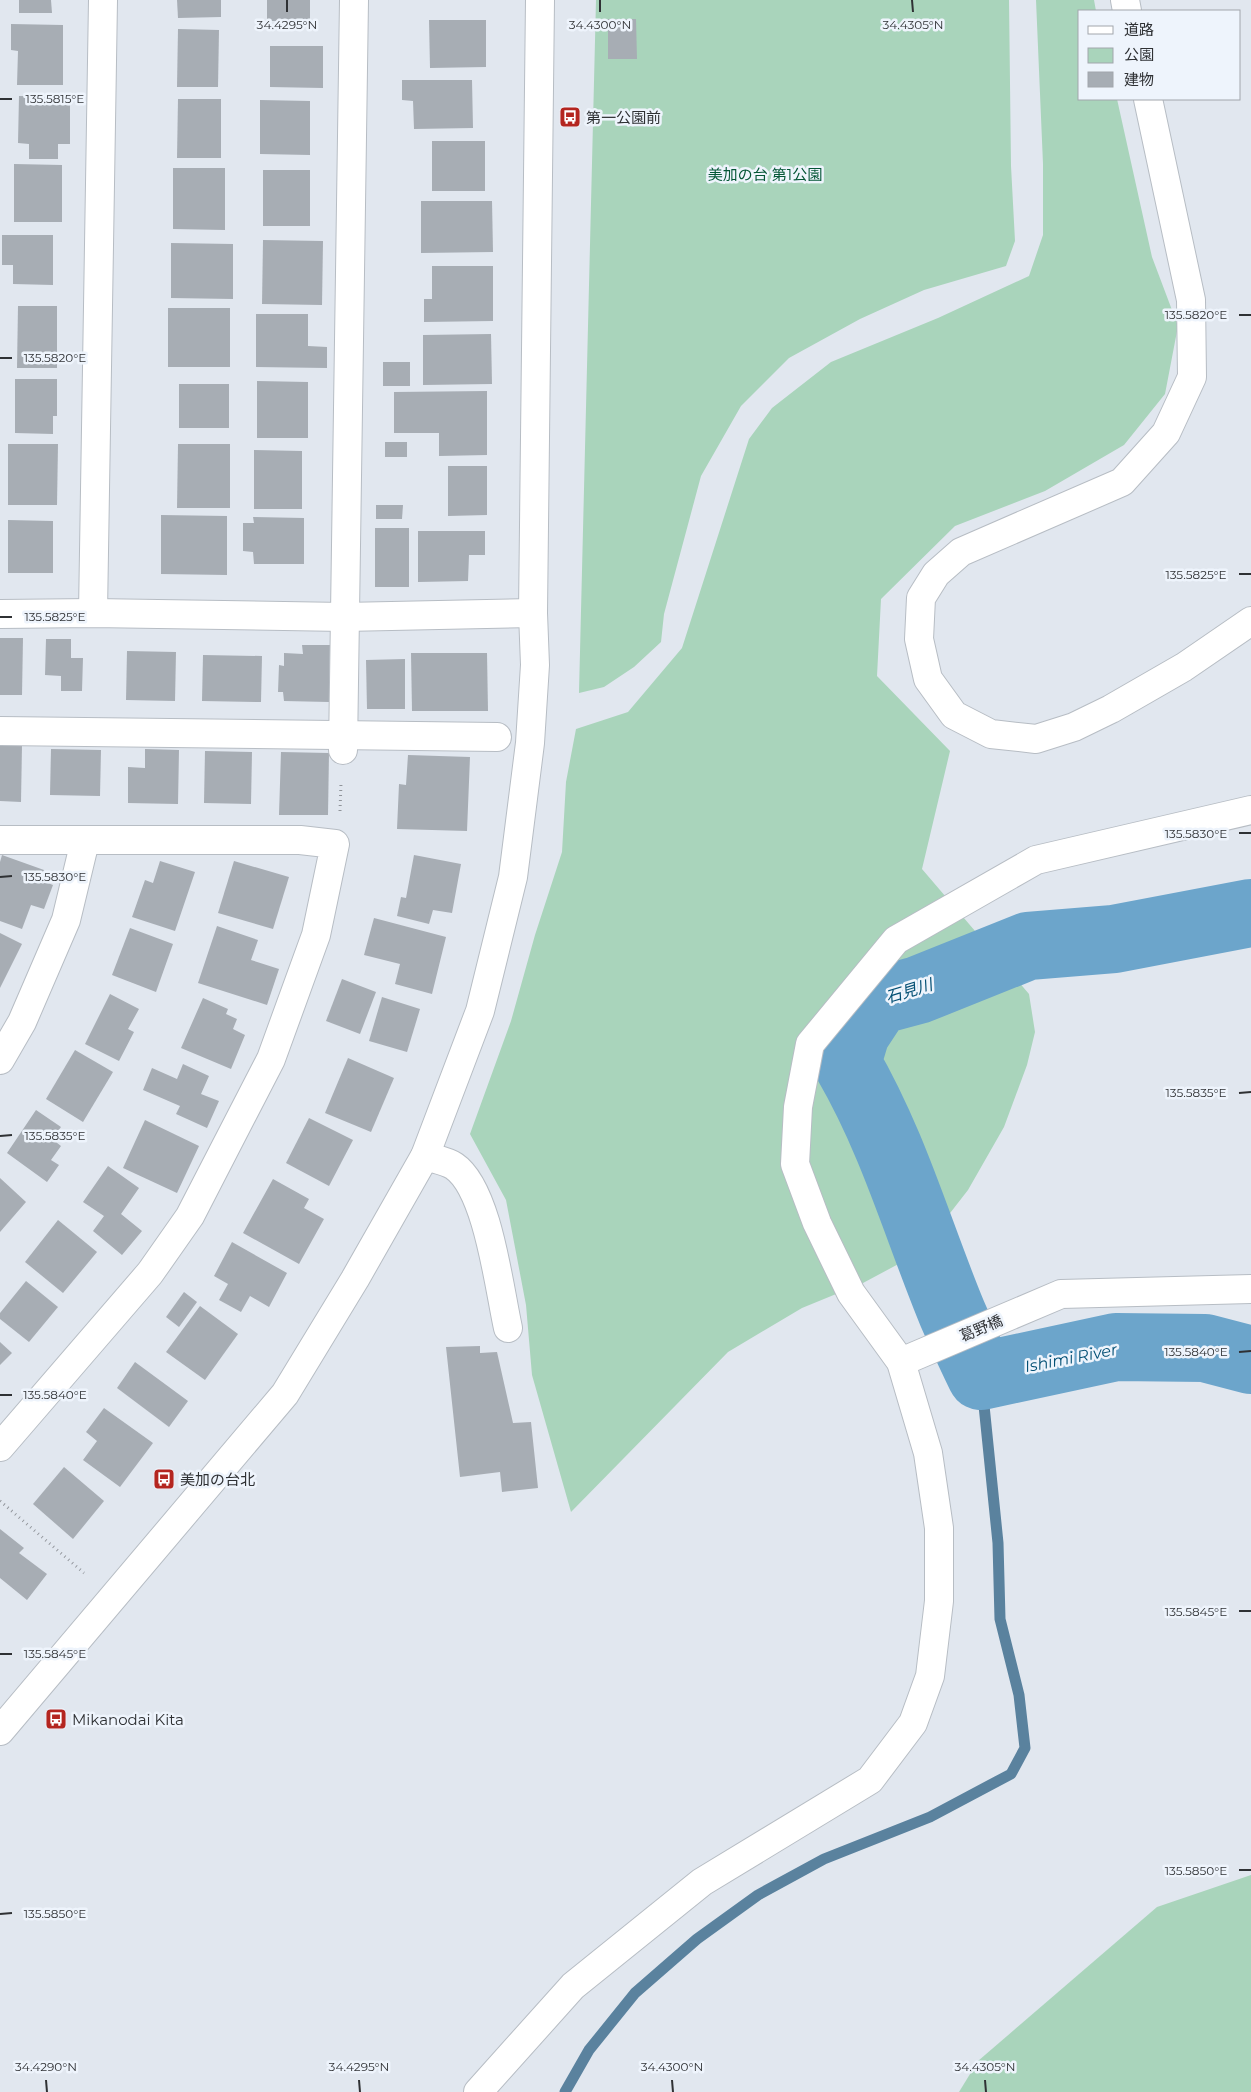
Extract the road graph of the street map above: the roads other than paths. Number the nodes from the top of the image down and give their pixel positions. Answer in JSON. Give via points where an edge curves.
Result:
{"nodes":[{"id":1,"x":103,"y":0,"type":"edge"},
{"id":2,"x":354,"y":0,"type":"edge"},
{"id":3,"x":540,"y":0,"type":"edge"},
{"id":4,"x":1148,"y":100,"type":"edge"},
{"id":5,"x":94,"y":613,"type":"junction"},
{"id":6,"x":533,"y":613,"type":"junction"},
{"id":7,"x":0,"y":614,"type":"edge"},
{"id":8,"x":344,"y":617,"type":"junction"},
{"id":9,"x":1251,"y":621,"type":"edge"},
{"id":10,"x":0,"y":730,"type":"edge"},
{"id":11,"x":497,"y":737,"type":"dead end"},
{"id":12,"x":343,"y":743,"type":"junction"},
{"id":13,"x":1251,"y":810,"type":"edge"},
{"id":14,"x":0,"y":840,"type":"edge"},
{"id":15,"x":84,"y":840,"type":"junction"},
{"id":16,"x":0,"y":1060,"type":"edge"},
{"id":17,"x":425,"y":1156,"type":"junction"},
{"id":18,"x":1251,"y":1289,"type":"edge"},
{"id":19,"x":508,"y":1328,"type":"dead end"},
{"id":20,"x":901,"y":1362,"type":"junction"},
{"id":21,"x":0,"y":1447,"type":"edge"},
{"id":22,"x":0,"y":1731,"type":"edge"},
{"id":23,"x":478,"y":2092,"type":"edge"}],
"edges":[{"from":1,"to":5,"type":"street"},
{"from":2,"to":8,"type":"street"},
{"from":3,"to":6,"type":"street"},
{"from":4,"to":9,"type":"street","via":[[1191,300],[1192,377],[1166,433],[1122,482],[961,552],[936,574],[921,598],[919,639],[928,679],[954,715],[991,734],[1036,739],[1074,727],[1110,709],[1184,667]]},
{"from":5,"to":7,"type":"street"},
{"from":5,"to":8,"type":"street"},
{"from":6,"to":8,"type":"street"},
{"from":6,"to":17,"type":"street","via":[[530,742],[513,877],[480,1011]]},
{"from":8,"to":12,"type":"street"},
{"from":10,"to":12,"type":"street"},
{"from":11,"to":12,"type":"street"},
{"from":13,"to":20,"type":"street","via":[[1028,864],[896,940],[810,1044],[798,1106],[795,1164],[817,1223],[851,1293]]},
{"from":14,"to":15,"type":"street"},
{"from":15,"to":16,"type":"street","via":[[66,920],[22,1022]]},
{"from":15,"to":21,"type":"street","via":[[300,840],[337,835],[316,935],[271,1059],[190,1216],[150,1273]]},
{"from":17,"to":19,"type":"street","via":[[453,1166],[467,1179],[482,1208]]},
{"from":17,"to":22,"type":"street","via":[[285,1394]]},
{"from":18,"to":20,"type":"street","name":"葛野橋","via":[[1061,1294]]},
{"from":20,"to":23,"type":"street","via":[[928,1453],[939,1528],[939,1601],[930,1676],[912,1723],[870,1780],[702,1882],[573,1986]]}]}
